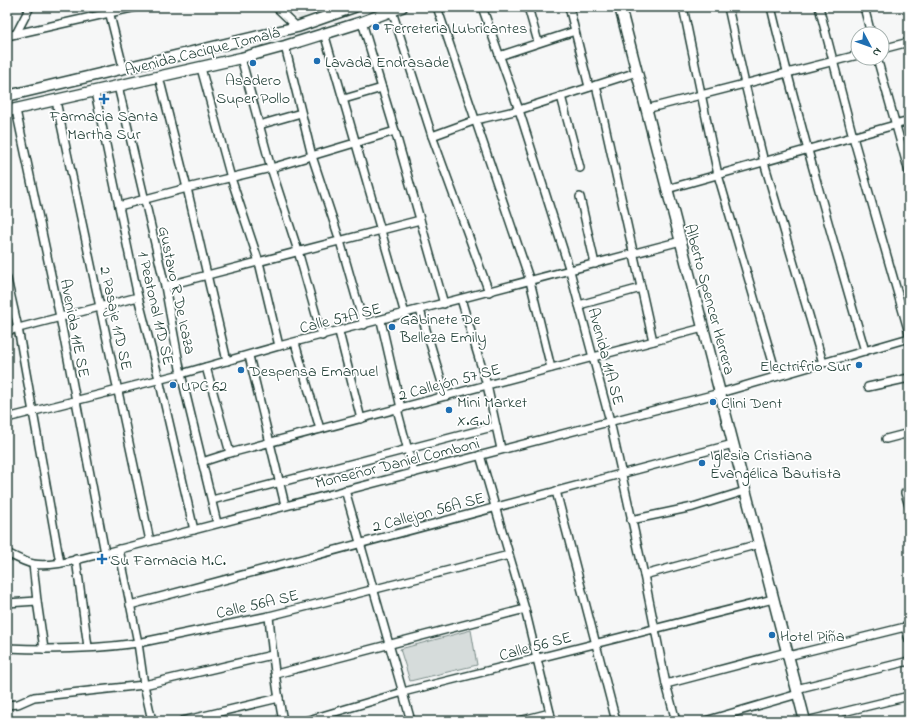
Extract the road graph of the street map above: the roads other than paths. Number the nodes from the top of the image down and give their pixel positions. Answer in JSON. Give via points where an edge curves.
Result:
{"nodes":[{"id":1,"x":30,"y":7,"type":"edge"},
{"id":2,"x":136,"y":7,"type":"edge"},
{"id":3,"x":276,"y":7,"type":"edge"},
{"id":4,"x":354,"y":7,"type":"edge"},
{"id":5,"x":437,"y":7,"type":"edge"},
{"id":6,"x":482,"y":7,"type":"edge"},
{"id":7,"x":528,"y":7,"type":"edge"},
{"id":8,"x":569,"y":7,"type":"edge"},
{"id":9,"x":620,"y":7,"type":"edge"},
{"id":10,"x":683,"y":7,"type":"edge"},
{"id":11,"x":728,"y":7,"type":"edge"},
{"id":12,"x":771,"y":7,"type":"edge"},
{"id":13,"x":819,"y":7,"type":"edge"},
{"id":14,"x":864,"y":7,"type":"edge"},
{"id":15,"x":397,"y":9,"type":"edge"},
{"id":16,"x":108,"y":10,"type":"edge"},
{"id":17,"x":362,"y":22,"type":"junction"},
{"id":18,"x":869,"y":26,"type":"edge"},
{"id":19,"x":297,"y":27,"type":"junction"},
{"id":20,"x":575,"y":31,"type":"junction"},
{"id":21,"x":324,"y":33,"type":"junction"},
{"id":22,"x":16,"y":34,"type":"junction"},
{"id":23,"x":7,"y":36,"type":"edge"},
{"id":24,"x":538,"y":42,"type":"junction"},
{"id":25,"x":909,"y":42,"type":"edge"},
{"id":26,"x":285,"y":46,"type":"junction"},
{"id":27,"x":890,"y":47,"type":"edge"},
{"id":28,"x":499,"y":56,"type":"junction"},
{"id":29,"x":850,"y":57,"type":"edge"},
{"id":30,"x":241,"y":58,"type":"junction"},
{"id":31,"x":833,"y":62,"type":"junction"},
{"id":32,"x":879,"y":66,"type":"edge"},
{"id":33,"x":123,"y":68,"type":"junction"},
{"id":34,"x":201,"y":68,"type":"junction"},
{"id":35,"x":637,"y":72,"type":"junction"},
{"id":36,"x":787,"y":73,"type":"junction"},
{"id":37,"x":159,"y":77,"type":"junction"},
{"id":38,"x":745,"y":84,"type":"junction"},
{"id":39,"x":118,"y":86,"type":"junction"},
{"id":40,"x":593,"y":86,"type":"junction"},
{"id":41,"x":382,"y":88,"type":"junction"},
{"id":42,"x":95,"y":92,"type":"junction"},
{"id":43,"x":701,"y":95,"type":"junction"},
{"id":44,"x":7,"y":96,"type":"edge"},
{"id":45,"x":561,"y":96,"type":"junction"},
{"id":46,"x":344,"y":99,"type":"junction"},
{"id":47,"x":56,"y":101,"type":"junction"},
{"id":48,"x":646,"y":109,"type":"junction"},
{"id":49,"x":519,"y":110,"type":"junction"},
{"id":50,"x":12,"y":111,"type":"edge"},
{"id":51,"x":301,"y":113,"type":"junction"},
{"id":52,"x":476,"y":120,"type":"junction"},
{"id":53,"x":909,"y":121,"type":"edge"},
{"id":54,"x":259,"y":125,"type":"junction"},
{"id":55,"x":895,"y":125,"type":"junction"},
{"id":56,"x":395,"y":132,"type":"junction"},
{"id":57,"x":432,"y":136,"type":"junction"},
{"id":58,"x":853,"y":137,"type":"junction"},
{"id":59,"x":356,"y":142,"type":"junction"},
{"id":60,"x":808,"y":150,"type":"junction"},
{"id":61,"x":312,"y":156,"type":"junction"},
{"id":62,"x":764,"y":162,"type":"junction"},
{"id":63,"x":271,"y":168,"type":"junction"},
{"id":64,"x":580,"y":168,"type":"dead end"},
{"id":65,"x":909,"y":172,"type":"edge"},
{"id":66,"x":718,"y":175,"type":"junction"},
{"id":67,"x":231,"y":178,"type":"junction"},
{"id":68,"x":187,"y":188,"type":"junction"},
{"id":69,"x":667,"y":189,"type":"junction"},
{"id":70,"x":580,"y":197,"type":"dead end"},
{"id":71,"x":144,"y":199,"type":"junction"},
{"id":72,"x":119,"y":206,"type":"junction"},
{"id":73,"x":420,"y":220,"type":"junction"},
{"id":74,"x":381,"y":230,"type":"junction"},
{"id":75,"x":340,"y":241,"type":"junction"},
{"id":76,"x":681,"y":241,"type":"junction"},
{"id":77,"x":298,"y":252,"type":"junction"},
{"id":78,"x":634,"y":254,"type":"junction"},
{"id":79,"x":259,"y":262,"type":"junction"},
{"id":80,"x":595,"y":264,"type":"junction"},
{"id":81,"x":570,"y":270,"type":"junction"},
{"id":82,"x":207,"y":275,"type":"junction"},
{"id":83,"x":7,"y":279,"type":"edge"},
{"id":84,"x":530,"y":281,"type":"junction"},
{"id":85,"x":165,"y":286,"type":"junction"},
{"id":86,"x":641,"y":288,"type":"junction"},
{"id":87,"x":489,"y":292,"type":"junction"},
{"id":88,"x":138,"y":297,"type":"junction"},
{"id":89,"x":461,"y":299,"type":"junction"},
{"id":90,"x":444,"y":304,"type":"junction"},
{"id":91,"x":580,"y":305,"type":"junction"},
{"id":92,"x":100,"y":307,"type":"junction"},
{"id":93,"x":420,"y":310,"type":"junction"},
{"id":94,"x":405,"y":314,"type":"junction"},
{"id":95,"x":60,"y":317,"type":"junction"},
{"id":96,"x":381,"y":320,"type":"junction"},
{"id":97,"x":364,"y":325,"type":"junction"},
{"id":98,"x":18,"y":328,"type":"junction"},
{"id":99,"x":703,"y":328,"type":"junction"},
{"id":100,"x":7,"y":331,"type":"edge"},
{"id":101,"x":339,"y":332,"type":"junction"},
{"id":102,"x":909,"y":333,"type":"edge"},
{"id":103,"x":322,"y":336,"type":"junction"},
{"id":104,"x":909,"y":338,"type":"edge"},
{"id":105,"x":653,"y":341,"type":"junction"},
{"id":106,"x":295,"y":343,"type":"junction"},
{"id":107,"x":279,"y":346,"type":"junction"},
{"id":108,"x":865,"y":351,"type":"junction"},
{"id":109,"x":249,"y":356,"type":"junction"},
{"id":110,"x":593,"y":357,"type":"junction"},
{"id":111,"x":227,"y":361,"type":"junction"},
{"id":112,"x":823,"y":363,"type":"junction"},
{"id":113,"x":206,"y":367,"type":"junction"},
{"id":114,"x":551,"y":368,"type":"junction"},
{"id":115,"x":181,"y":374,"type":"junction"},
{"id":116,"x":777,"y":376,"type":"junction"},
{"id":117,"x":909,"y":378,"type":"edge"},
{"id":118,"x":159,"y":379,"type":"junction"},
{"id":119,"x":487,"y":385,"type":"junction"},
{"id":120,"x":868,"y":387,"type":"dead end"},
{"id":121,"x":118,"y":390,"type":"junction"},
{"id":122,"x":720,"y":393,"type":"junction"},
{"id":123,"x":446,"y":396,"type":"junction"},
{"id":124,"x":76,"y":401,"type":"junction"},
{"id":125,"x":400,"y":408,"type":"junction"},
{"id":126,"x":33,"y":412,"type":"junction"},
{"id":127,"x":7,"y":418,"type":"edge"},
{"id":128,"x":360,"y":419,"type":"junction"},
{"id":129,"x":610,"y":421,"type":"junction"},
{"id":130,"x":496,"y":426,"type":"junction"},
{"id":131,"x":320,"y":429,"type":"junction"},
{"id":132,"x":909,"y":433,"type":"edge"},
{"id":133,"x":886,"y":439,"type":"dead end"},
{"id":134,"x":270,"y":443,"type":"junction"},
{"id":135,"x":733,"y":444,"type":"junction"},
{"id":136,"x":408,"y":449,"type":"junction"},
{"id":137,"x":501,"y":449,"type":"junction"},
{"id":138,"x":230,"y":453,"type":"junction"},
{"id":139,"x":480,"y":455,"type":"junction"},
{"id":140,"x":202,"y":462,"type":"junction"},
{"id":141,"x":414,"y":473,"type":"junction"},
{"id":142,"x":621,"y":474,"type":"junction"},
{"id":143,"x":280,"y":483,"type":"junction"},
{"id":144,"x":344,"y":490,"type":"junction"},
{"id":145,"x":556,"y":491,"type":"junction"},
{"id":146,"x":745,"y":491,"type":"junction"},
{"id":147,"x":907,"y":493,"type":"edge"},
{"id":148,"x":212,"y":500,"type":"junction"},
{"id":149,"x":285,"y":505,"type":"junction"},
{"id":150,"x":909,"y":506,"type":"edge"},
{"id":151,"x":495,"y":507,"type":"junction"},
{"id":152,"x":632,"y":520,"type":"junction"},
{"id":153,"x":217,"y":523,"type":"junction"},
{"id":154,"x":194,"y":530,"type":"junction"},
{"id":155,"x":150,"y":541,"type":"junction"},
{"id":156,"x":360,"y":544,"type":"junction"},
{"id":157,"x":759,"y":544,"type":"junction"},
{"id":158,"x":119,"y":549,"type":"junction"},
{"id":159,"x":7,"y":553,"type":"edge"},
{"id":160,"x":105,"y":553,"type":"junction"},
{"id":161,"x":509,"y":555,"type":"junction"},
{"id":162,"x":76,"y":559,"type":"junction"},
{"id":163,"x":60,"y":563,"type":"junction"},
{"id":164,"x":34,"y":564,"type":"junction"},
{"id":165,"x":644,"y":575,"type":"junction"},
{"id":166,"x":373,"y":589,"type":"junction"},
{"id":167,"x":773,"y":599,"type":"junction"},
{"id":168,"x":37,"y":600,"type":"junction"},
{"id":169,"x":7,"y":602,"type":"edge"},
{"id":170,"x":130,"y":605,"type":"junction"},
{"id":171,"x":525,"y":608,"type":"junction"},
{"id":172,"x":269,"y":616,"type":"junction"},
{"id":173,"x":654,"y":628,"type":"junction"},
{"id":174,"x":909,"y":640,"type":"edge"},
{"id":175,"x":138,"y":643,"type":"junction"},
{"id":176,"x":596,"y":643,"type":"junction"},
{"id":177,"x":389,"y":644,"type":"junction"},
{"id":178,"x":88,"y":647,"type":"junction"},
{"id":179,"x":7,"y":648,"type":"edge"},
{"id":180,"x":44,"y":649,"type":"junction"},
{"id":181,"x":787,"y":654,"type":"junction"},
{"id":182,"x":272,"y":655,"type":"junction"},
{"id":183,"x":536,"y":659,"type":"junction"},
{"id":184,"x":909,"y":661,"type":"edge"},
{"id":185,"x":276,"y":674,"type":"junction"},
{"id":186,"x":666,"y":684,"type":"junction"},
{"id":187,"x":144,"y":685,"type":"junction"},
{"id":188,"x":797,"y":691,"type":"junction"},
{"id":189,"x":403,"y":692,"type":"junction"},
{"id":190,"x":909,"y":696,"type":"edge"},
{"id":191,"x":279,"y":698,"type":"junction"},
{"id":192,"x":7,"y":705,"type":"edge"},
{"id":193,"x":550,"y":713,"type":"junction"},
{"id":194,"x":152,"y":721,"type":"edge"},
{"id":195,"x":182,"y":721,"type":"edge"},
{"id":196,"x":284,"y":721,"type":"edge"},
{"id":197,"x":305,"y":721,"type":"edge"},
{"id":198,"x":411,"y":721,"type":"edge"},
{"id":199,"x":519,"y":721,"type":"edge"},
{"id":200,"x":552,"y":721,"type":"edge"},
{"id":201,"x":616,"y":721,"type":"edge"},
{"id":202,"x":676,"y":721,"type":"edge"},
{"id":203,"x":705,"y":721,"type":"edge"},
{"id":204,"x":806,"y":721,"type":"edge"}],
"edges":[{"from":1,"to":22,"type":"street"},
{"from":2,"to":16,"type":"street"},
{"from":3,"to":19,"type":"street"},
{"from":4,"to":19,"type":"main road","name":"Avenida Cacique Tomalá"},
{"from":5,"to":52,"type":"street"},
{"from":6,"to":28,"type":"street","name":"Avenida 11A SE"},
{"from":7,"to":24,"type":"street"},
{"from":8,"to":20,"type":"street"},
{"from":9,"to":35,"type":"main road","name":"Alberto Spencer Herrera"},
{"from":10,"to":43,"type":"street"},
{"from":11,"to":38,"type":"street"},
{"from":12,"to":36,"type":"street"},
{"from":13,"to":31,"type":"street"},
{"from":14,"to":18,"type":"street"},
{"from":15,"to":17,"type":"main road","name":"Avenida Cacique Tomalá"},
{"from":15,"to":57,"type":"street"},
{"from":16,"to":22,"type":"street"},
{"from":16,"to":33,"type":"street"},
{"from":17,"to":21,"type":"main road","name":"Avenida Cacique Tomalá"},
{"from":17,"to":41,"type":"street"},
{"from":19,"to":33,"type":"main road","name":"Avenida Cacique Tomalá"},
{"from":20,"to":24,"type":"street"},
{"from":20,"to":40,"type":"street"},
{"from":21,"to":26,"type":"main road","name":"Avenida Cacique Tomalá"},
{"from":21,"to":46,"type":"street"},
{"from":22,"to":23,"type":"street"},
{"from":24,"to":28,"type":"street"},
{"from":25,"to":27,"type":"street"},
{"from":26,"to":30,"type":"main road","name":"Avenida Cacique Tomalá"},
{"from":26,"to":51,"type":"street"},
{"from":28,"to":49,"type":"street","name":"Avenida 11A SE"},
{"from":29,"to":31,"type":"street"},
{"from":30,"to":34,"type":"main road","name":"Avenida Cacique Tomalá"},
{"from":30,"to":54,"type":"street"},
{"from":31,"to":36,"type":"street"},
{"from":31,"to":58,"type":"street"},
{"from":32,"to":55,"type":"street"},
{"from":33,"to":44,"type":"main road","name":"Avenida Cacique Tomalá"},
{"from":34,"to":37,"type":"main road","name":"Avenida Cacique Tomalá"},
{"from":34,"to":67,"type":"street"},
{"from":35,"to":40,"type":"street"},
{"from":35,"to":48,"type":"main road","name":"Alberto Spencer Herrera"},
{"from":36,"to":38,"type":"street"},
{"from":36,"to":60,"type":"street"},
{"from":37,"to":39,"type":"main road","name":"Avenida Cacique Tomalá"},
{"from":37,"to":68,"type":"street"},
{"from":38,"to":43,"type":"street"},
{"from":38,"to":62,"type":"street"},
{"from":39,"to":42,"type":"main road","name":"Avenida Cacique Tomalá"},
{"from":39,"to":71,"type":"street","name":"Gustavo R De Icaza"},
{"from":40,"to":45,"type":"street"},
{"from":40,"to":78,"type":"street"},
{"from":41,"to":46,"type":"street"},
{"from":41,"to":56,"type":"street"},
{"from":42,"to":47,"type":"main road","name":"Avenida Cacique Tomalá"},
{"from":42,"to":72,"type":"street","name":"1 Peatonal 11D SE"},
{"from":43,"to":48,"type":"street"},
{"from":43,"to":66,"type":"street"},
{"from":45,"to":49,"type":"street"},
{"from":45,"to":64,"type":"street"},
{"from":46,"to":59,"type":"street"},
{"from":47,"to":50,"type":"main road","name":"Avenida Cacique Tomalá"},
{"from":47,"to":92,"type":"street","name":"2 Pasaje 11D SE"},
{"from":48,"to":69,"type":"main road","name":"Alberto Spencer Herrera"},
{"from":49,"to":52,"type":"street"},
{"from":49,"to":81,"type":"street","name":"Avenida 11A SE"},
{"from":50,"to":95,"type":"street","name":"Avenida 11E SE"},
{"from":51,"to":54,"type":"street"},
{"from":51,"to":61,"type":"street"},
{"from":52,"to":57,"type":"street"},
{"from":52,"to":84,"type":"street"},
{"from":53,"to":55,"type":"street"},
{"from":54,"to":63,"type":"street"},
{"from":55,"to":58,"type":"street"},
{"from":55,"to":65,"type":"street"},
{"from":56,"to":59,"type":"street"},
{"from":56,"to":73,"type":"street"},
{"from":57,"to":87,"type":"street"},
{"from":58,"to":60,"type":"street"},
{"from":58,"to":102,"type":"street"},
{"from":59,"to":61,"type":"street"},
{"from":59,"to":74,"type":"street"},
{"from":60,"to":62,"type":"street"},
{"from":60,"to":108,"type":"street"},
{"from":61,"to":63,"type":"street"},
{"from":61,"to":75,"type":"street"},
{"from":62,"to":66,"type":"street"},
{"from":62,"to":112,"type":"street"},
{"from":63,"to":67,"type":"street"},
{"from":63,"to":77,"type":"street"},
{"from":66,"to":69,"type":"street"},
{"from":66,"to":116,"type":"street"},
{"from":67,"to":68,"type":"street"},
{"from":67,"to":79,"type":"street"},
{"from":68,"to":71,"type":"street"},
{"from":68,"to":82,"type":"street"},
{"from":69,"to":76,"type":"main road","name":"Alberto Spencer Herrera"},
{"from":70,"to":80,"type":"street"},
{"from":71,"to":72,"type":"street"},
{"from":71,"to":85,"type":"street","name":"Gustavo R De Icaza"},
{"from":72,"to":88,"type":"street","name":"1 Peatonal 11D SE"},
{"from":73,"to":74,"type":"street"},
{"from":73,"to":90,"type":"street"},
{"from":74,"to":75,"type":"street"},
{"from":74,"to":94,"type":"street"},
{"from":75,"to":77,"type":"street"},
{"from":75,"to":97,"type":"street"},
{"from":76,"to":78,"type":"street","name":"Calle 57A SE"},
{"from":76,"to":99,"type":"main road","name":"Alberto Spencer Herrera"},
{"from":77,"to":79,"type":"street"},
{"from":77,"to":103,"type":"street"},
{"from":78,"to":80,"type":"street","name":"Calle 57A SE"},
{"from":78,"to":86,"type":"street"},
{"from":79,"to":82,"type":"street"},
{"from":79,"to":107,"type":"street"},
{"from":80,"to":81,"type":"street","name":"Calle 57A SE"},
{"from":81,"to":84,"type":"street","name":"Calle 57A SE"},
{"from":81,"to":91,"type":"street","name":"Avenida 11A SE"},
{"from":82,"to":85,"type":"street"},
{"from":82,"to":111,"type":"street"},
{"from":83,"to":98,"type":"street"},
{"from":84,"to":87,"type":"street","name":"Calle 57A SE"},
{"from":84,"to":114,"type":"street"},
{"from":85,"to":115,"type":"street","name":"Gustavo R De Icaza"},
{"from":86,"to":91,"type":"street"},
{"from":86,"to":105,"type":"street"},
{"from":87,"to":89,"type":"street","name":"Calle 57A SE"},
{"from":88,"to":92,"type":"street"},
{"from":88,"to":118,"type":"street","name":"1 Peatonal 11D SE"},
{"from":89,"to":90,"type":"street","name":"Calle 57A SE"},
{"from":89,"to":119,"type":"street"},
{"from":90,"to":93,"type":"street","name":"Calle 57A SE"},
{"from":91,"to":110,"type":"street","name":"Avenida 11A SE"},
{"from":92,"to":95,"type":"street"},
{"from":92,"to":121,"type":"street","name":"2 Pasaje 11D SE"},
{"from":93,"to":94,"type":"street","name":"Calle 57A SE"},
{"from":93,"to":123,"type":"street"},
{"from":94,"to":96,"type":"street","name":"Calle 57A SE"},
{"from":95,"to":98,"type":"street"},
{"from":95,"to":124,"type":"street","name":"Avenida 11E SE"},
{"from":96,"to":97,"type":"street","name":"Calle 57A SE"},
{"from":96,"to":125,"type":"street"},
{"from":97,"to":101,"type":"street","name":"Calle 57A SE"},
{"from":98,"to":100,"type":"street"},
{"from":98,"to":126,"type":"street"},
{"from":99,"to":105,"type":"street","name":"2 Callejón 57 SE"},
{"from":99,"to":122,"type":"main road","name":"Alberto Spencer Herrera"},
{"from":101,"to":103,"type":"street","name":"Calle 57A SE"},
{"from":101,"to":128,"type":"street"},
{"from":103,"to":106,"type":"street","name":"Calle 57A SE"},
{"from":104,"to":108,"type":"street","name":"Monseñor Daniel Comboni"},
{"from":105,"to":110,"type":"street","name":"2 Callejón 57 SE"},
{"from":106,"to":107,"type":"street","name":"Calle 57A SE"},
{"from":106,"to":131,"type":"street"},
{"from":107,"to":109,"type":"street","name":"Calle 57A SE"},
{"from":108,"to":112,"type":"street","name":"Monseñor Daniel Comboni"},
{"from":109,"to":111,"type":"street","name":"Calle 57A SE"},
{"from":109,"to":134,"type":"street"},
{"from":110,"to":114,"type":"street","name":"2 Callejón 57 SE"},
{"from":110,"to":129,"type":"street","name":"Avenida 11A SE"},
{"from":111,"to":113,"type":"street","name":"Calle 57A SE"},
{"from":112,"to":116,"type":"street","name":"Monseñor Daniel Comboni"},
{"from":113,"to":115,"type":"street","name":"Calle 57A SE"},
{"from":113,"to":138,"type":"street"},
{"from":114,"to":119,"type":"street","name":"2 Callejón 57 SE"},
{"from":115,"to":118,"type":"street","name":"Calle 57A SE"},
{"from":115,"to":140,"type":"street","name":"Gustavo R De Icaza"},
{"from":116,"to":122,"type":"street","name":"Monseñor Daniel Comboni"},
{"from":117,"to":120,"type":"street"},
{"from":118,"to":121,"type":"street","name":"Calle 57A SE"},
{"from":118,"to":154,"type":"street","name":"1 Peatonal 11D SE"},
{"from":119,"to":123,"type":"street","name":"2 Callejón 57 SE"},
{"from":119,"to":130,"type":"street"},
{"from":121,"to":124,"type":"street","name":"Calle 57A SE"},
{"from":121,"to":155,"type":"street","name":"2 Pasaje 11D SE"},
{"from":122,"to":129,"type":"street","name":"Monseñor Daniel Comboni"},
{"from":122,"to":135,"type":"main road","name":"Alberto Spencer Herrera"},
{"from":123,"to":125,"type":"street","name":"2 Callejón 57 SE"},
{"from":124,"to":126,"type":"street","name":"Calle 57A SE"},
{"from":124,"to":160,"type":"street","name":"Avenida 11E SE"},
{"from":125,"to":128,"type":"street","name":"2 Callejón 57 SE"},
{"from":125,"to":136,"type":"street"},
{"from":126,"to":127,"type":"street","name":"Calle 57A SE"},
{"from":126,"to":163,"type":"street"},
{"from":128,"to":131,"type":"street","name":"2 Callejón 57 SE"},
{"from":129,"to":137,"type":"street","name":"Monseñor Daniel Comboni"},
{"from":129,"to":142,"type":"street","name":"Avenida 11A SE"},
{"from":130,"to":136,"type":"street"},
{"from":130,"to":137,"type":"street"},
{"from":131,"to":134,"type":"street","name":"2 Callejón 57 SE"},
{"from":132,"to":133,"type":"street"},
{"from":134,"to":138,"type":"street","name":"2 Callejón 57 SE"},
{"from":134,"to":143,"type":"street"},
{"from":135,"to":142,"type":"street","name":"2 Callejon 56A SE"},
{"from":135,"to":146,"type":"main road","name":"Alberto Spencer Herrera"},
{"from":136,"to":141,"type":"street"},
{"from":136,"to":143,"type":"street"},
{"from":137,"to":139,"type":"street","name":"Monseñor Daniel Comboni"},
{"from":138,"to":140,"type":"street","name":"2 Callejón 57 SE"},
{"from":139,"to":141,"type":"street","name":"Monseñor Daniel Comboni"},
{"from":139,"to":151,"type":"street"},
{"from":140,"to":148,"type":"street","name":"Gustavo R De Icaza"},
{"from":141,"to":144,"type":"street","name":"Monseñor Daniel Comboni"},
{"from":142,"to":145,"type":"street","name":"2 Callejon 56A SE"},
{"from":142,"to":152,"type":"street","name":"Avenida 11A SE"},
{"from":143,"to":148,"type":"street"},
{"from":143,"to":149,"type":"street"},
{"from":144,"to":149,"type":"street","name":"Monseñor Daniel Comboni"},
{"from":144,"to":156,"type":"street"},
{"from":145,"to":151,"type":"street","name":"2 Callejon 56A SE"},
{"from":145,"to":176,"type":"street"},
{"from":146,"to":152,"type":"street","via":[[693,507]]},
{"from":146,"to":157,"type":"main road","name":"Alberto Spencer Herrera"},
{"from":147,"to":150,"type":"street"},
{"from":148,"to":153,"type":"street","name":"Gustavo R De Icaza"},
{"from":149,"to":153,"type":"street","name":"Monseñor Daniel Comboni"},
{"from":151,"to":156,"type":"street","name":"2 Callejon 56A SE"},
{"from":151,"to":161,"type":"street"},
{"from":152,"to":165,"type":"street","name":"Avenida 11A SE"},
{"from":153,"to":154,"type":"street","name":"Monseñor Daniel Comboni"},
{"from":154,"to":155,"type":"street","name":"Monseñor Daniel Comboni"},
{"from":155,"to":158,"type":"street","name":"Monseñor Daniel Comboni"},
{"from":156,"to":166,"type":"street"},
{"from":156,"to":170,"type":"street","name":"2 Callejon 56A SE"},
{"from":157,"to":165,"type":"street"},
{"from":157,"to":167,"type":"main road","name":"Alberto Spencer Herrera"},
{"from":158,"to":160,"type":"street","name":"Monseñor Daniel Comboni"},
{"from":158,"to":170,"type":"street"},
{"from":159,"to":164,"type":"street","name":"Monseñor Daniel Comboni"},
{"from":160,"to":162,"type":"street","name":"Monseñor Daniel Comboni"},
{"from":161,"to":166,"type":"street","name":"Calle 56A SE"},
{"from":161,"to":171,"type":"street"},
{"from":162,"to":163,"type":"street","name":"Monseñor Daniel Comboni"},
{"from":162,"to":178,"type":"street"},
{"from":163,"to":164,"type":"street","name":"Monseñor Daniel Comboni"},
{"from":164,"to":168,"type":"street"},
{"from":165,"to":173,"type":"street","name":"Avenida 11A SE"},
{"from":166,"to":172,"type":"street","name":"Calle 56A SE"},
{"from":166,"to":177,"type":"street"},
{"from":167,"to":173,"type":"street","name":"Calle 56 SE"},
{"from":167,"to":181,"type":"main road","name":"Alberto Spencer Herrera"},
{"from":168,"to":169,"type":"street"},
{"from":168,"to":180,"type":"street"},
{"from":170,"to":175,"type":"street"},
{"from":171,"to":177,"type":"street"},
{"from":171,"to":183,"type":"street"},
{"from":172,"to":175,"type":"street","name":"Calle 56A SE"},
{"from":172,"to":182,"type":"street"},
{"from":173,"to":176,"type":"street","name":"Calle 56 SE"},
{"from":173,"to":186,"type":"street","name":"Avenida 11A SE"},
{"from":174,"to":181,"type":"street","via":[[905,627]]},
{"from":175,"to":178,"type":"street","name":"Calle 56A SE"},
{"from":175,"to":187,"type":"street"},
{"from":176,"to":183,"type":"street","name":"Calle 56 SE"},
{"from":176,"to":201,"type":"street"},
{"from":177,"to":185,"type":"street"},
{"from":177,"to":189,"type":"street"},
{"from":178,"to":180,"type":"street","name":"Calle 56A SE"},
{"from":179,"to":180,"type":"street","name":"Calle 56A SE"},
{"from":181,"to":186,"type":"street"},
{"from":181,"to":188,"type":"main road","name":"Alberto Spencer Herrera"},
{"from":182,"to":185,"type":"street"},
{"from":182,"to":187,"type":"street"},
{"from":183,"to":189,"type":"street","name":"Calle 56 SE"},
{"from":183,"to":193,"type":"street"},
{"from":184,"to":188,"type":"street"},
{"from":185,"to":191,"type":"street"},
{"from":186,"to":202,"type":"street","name":"Avenida 11A SE"},
{"from":187,"to":192,"type":"street","via":[[34,697],[18,704]]},
{"from":187,"to":194,"type":"street"},
{"from":188,"to":203,"type":"street"},
{"from":188,"to":204,"type":"main road","name":"Alberto Spencer Herrera"},
{"from":189,"to":197,"type":"street","name":"Calle 56 SE"},
{"from":189,"to":198,"type":"street"},
{"from":190,"to":204,"type":"street"},
{"from":191,"to":195,"type":"street"},
{"from":191,"to":196,"type":"street"},
{"from":193,"to":199,"type":"street"},
{"from":193,"to":200,"type":"street"}]}
